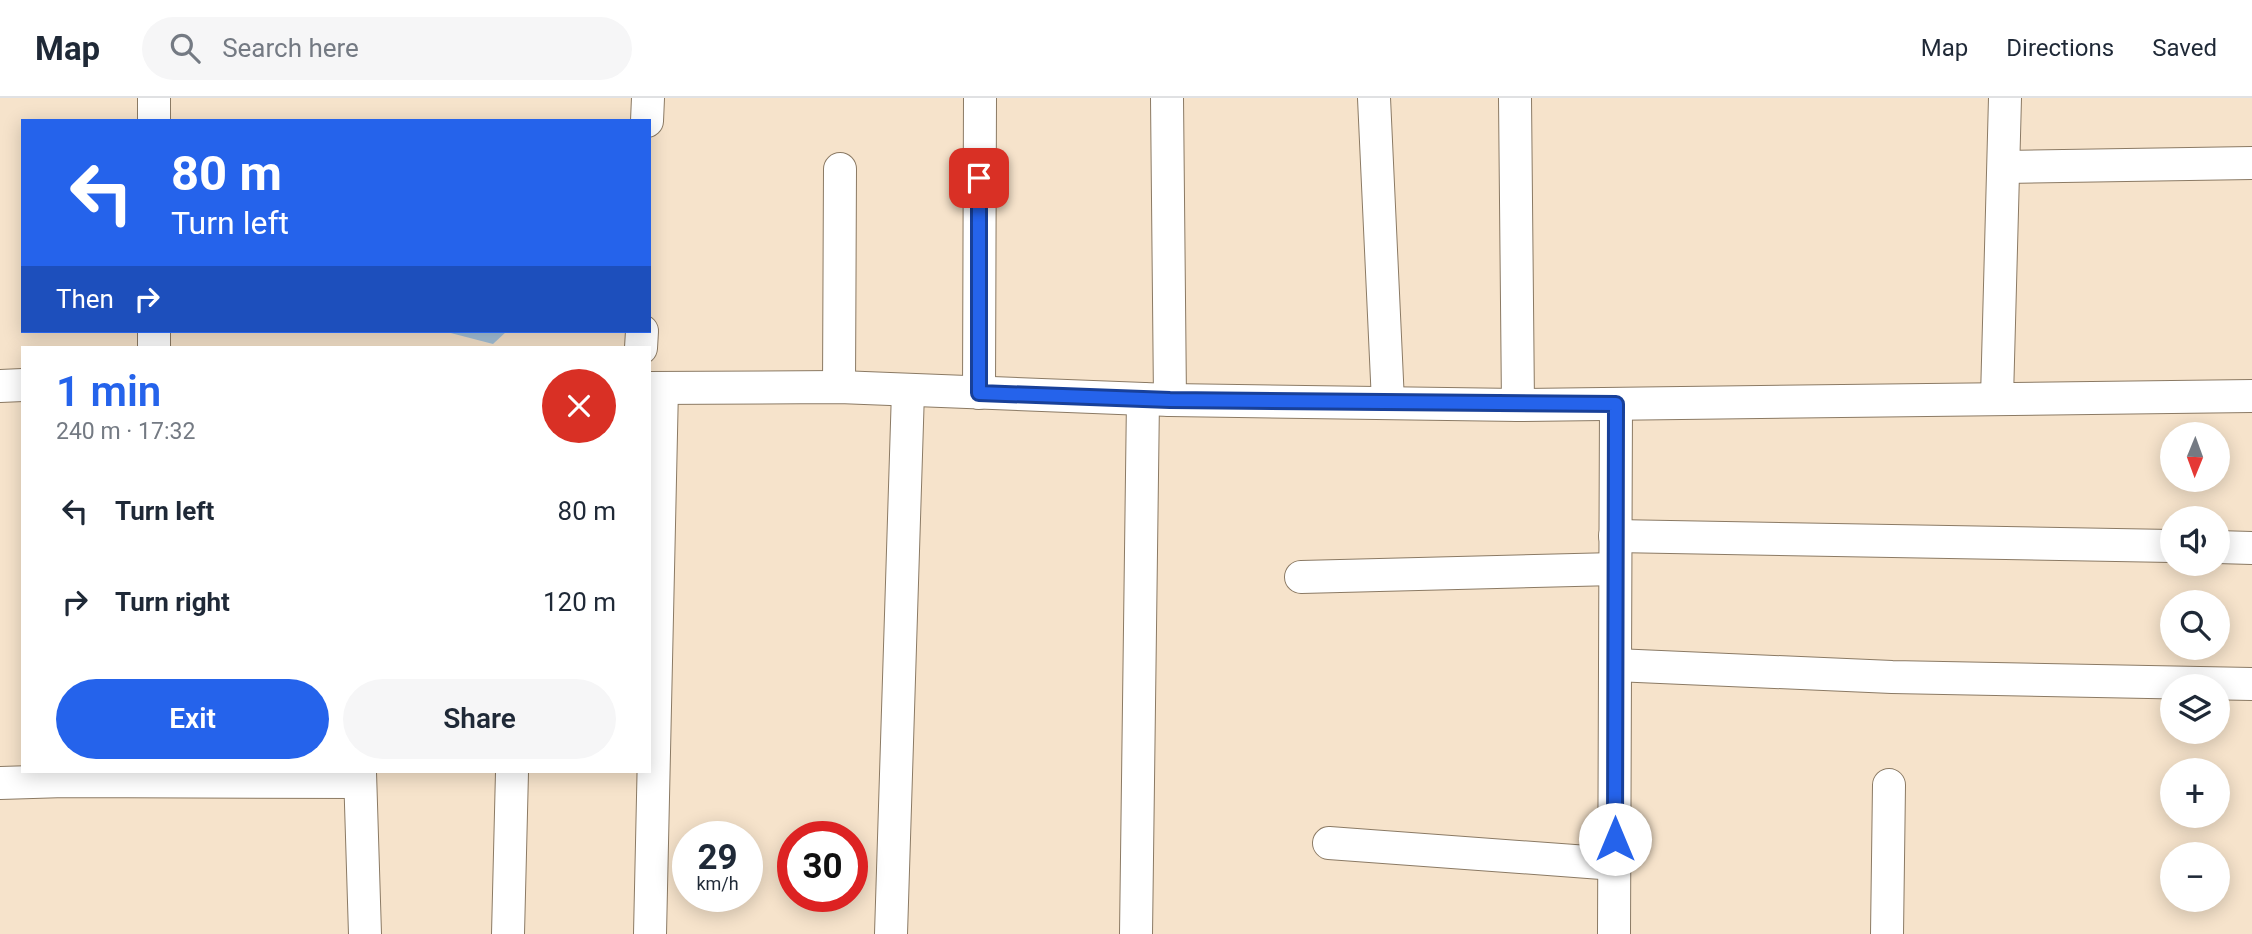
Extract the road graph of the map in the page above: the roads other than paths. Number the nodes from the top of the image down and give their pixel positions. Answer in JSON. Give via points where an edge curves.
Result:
{"nodes":[{"id":1,"x":153,"y":98,"type":"edge"},
{"id":2,"x":648,"y":98,"type":"edge"},
{"id":3,"x":980,"y":98,"type":"edge"},
{"id":4,"x":1167,"y":98,"type":"edge"},
{"id":5,"x":1374,"y":98,"type":"edge"},
{"id":6,"x":1515,"y":98,"type":"edge"},
{"id":7,"x":2005,"y":98,"type":"edge"},
{"id":8,"x":154,"y":119,"type":"edge"},
{"id":9,"x":647,"y":119,"type":"edge"},
{"id":10,"x":2252,"y":163,"type":"edge"},
{"id":11,"x":2005,"y":167,"type":"junction"},
{"id":12,"x":840,"y":169,"type":"dead end"},
{"id":13,"x":21,"y":385,"type":"edge"},
{"id":14,"x":0,"y":386,"type":"edge"},
{"id":15,"x":839,"y":387,"type":"junction"},
{"id":16,"x":656,"y":388,"type":"edge"},
{"id":17,"x":908,"y":391,"type":"junction"},
{"id":18,"x":979,"y":393,"type":"junction"},
{"id":19,"x":2252,"y":396,"type":"edge"},
{"id":20,"x":1997,"y":398,"type":"junction"},
{"id":21,"x":1156,"y":399,"type":"junction"},
{"id":22,"x":1388,"y":402,"type":"junction"},
{"id":23,"x":1616,"y":404,"type":"junction"},
{"id":24,"x":1518,"y":405,"type":"junction"},
{"id":25,"x":1615,"y":536,"type":"junction"},
{"id":26,"x":2160,"y":546,"type":"edge"},
{"id":27,"x":2230,"y":547,"type":"edge"},
{"id":28,"x":2252,"y":548,"type":"edge"},
{"id":29,"x":1615,"y":569,"type":"junction"},
{"id":30,"x":1301,"y":577,"type":"dead end"},
{"id":31,"x":1615,"y":665,"type":"junction"},
{"id":32,"x":2252,"y":684,"type":"edge"},
{"id":33,"x":512,"y":773,"type":"edge"},
{"id":34,"x":65,"y":776,"type":"edge"},
{"id":35,"x":360,"y":777,"type":"edge"},
{"id":36,"x":0,"y":783,"type":"edge"},
{"id":37,"x":1889,"y":785,"type":"dead end"},
{"id":38,"x":1329,"y":843,"type":"dead end"},
{"id":39,"x":1615,"y":864,"type":"junction"},
{"id":40,"x":365,"y":934,"type":"edge"},
{"id":41,"x":508,"y":934,"type":"edge"},
{"id":42,"x":650,"y":934,"type":"edge"},
{"id":43,"x":891,"y":934,"type":"edge"},
{"id":44,"x":1136,"y":934,"type":"edge"},
{"id":45,"x":1614,"y":934,"type":"edge"},
{"id":46,"x":1887,"y":934,"type":"edge"}],
"edges":[{"from":1,"to":8,"type":"street"},
{"from":2,"to":9,"type":"street"},
{"from":3,"to":18,"type":"street"},
{"from":4,"to":21,"type":"street"},
{"from":5,"to":22,"type":"street"},
{"from":6,"to":24,"type":"street"},
{"from":7,"to":11,"type":"street"},
{"from":10,"to":11,"type":"street"},
{"from":11,"to":20,"type":"street"},
{"from":12,"to":15,"type":"street"},
{"from":13,"to":14,"type":"street"},
{"from":15,"to":16,"type":"street"},
{"from":15,"to":17,"type":"street"},
{"from":16,"to":42,"type":"street"},
{"from":17,"to":18,"type":"street"},
{"from":17,"to":43,"type":"street"},
{"from":18,"to":21,"type":"street"},
{"from":19,"to":20,"type":"street"},
{"from":20,"to":23,"type":"street"},
{"from":21,"to":22,"type":"street"},
{"from":21,"to":44,"type":"street"},
{"from":22,"to":24,"type":"street"},
{"from":23,"to":24,"type":"street"},
{"from":23,"to":25,"type":"street"},
{"from":25,"to":26,"type":"street"},
{"from":25,"to":29,"type":"street"},
{"from":27,"to":28,"type":"street"},
{"from":29,"to":30,"type":"street"},
{"from":29,"to":31,"type":"street"},
{"from":31,"to":32,"type":"street","via":[[1892,677]]},
{"from":31,"to":39,"type":"street"},
{"from":33,"to":41,"type":"street"},
{"from":34,"to":35,"type":"street"},
{"from":34,"to":36,"type":"street"},
{"from":35,"to":40,"type":"street"},
{"from":37,"to":46,"type":"street"},
{"from":38,"to":39,"type":"street"},
{"from":39,"to":45,"type":"street"}]}
